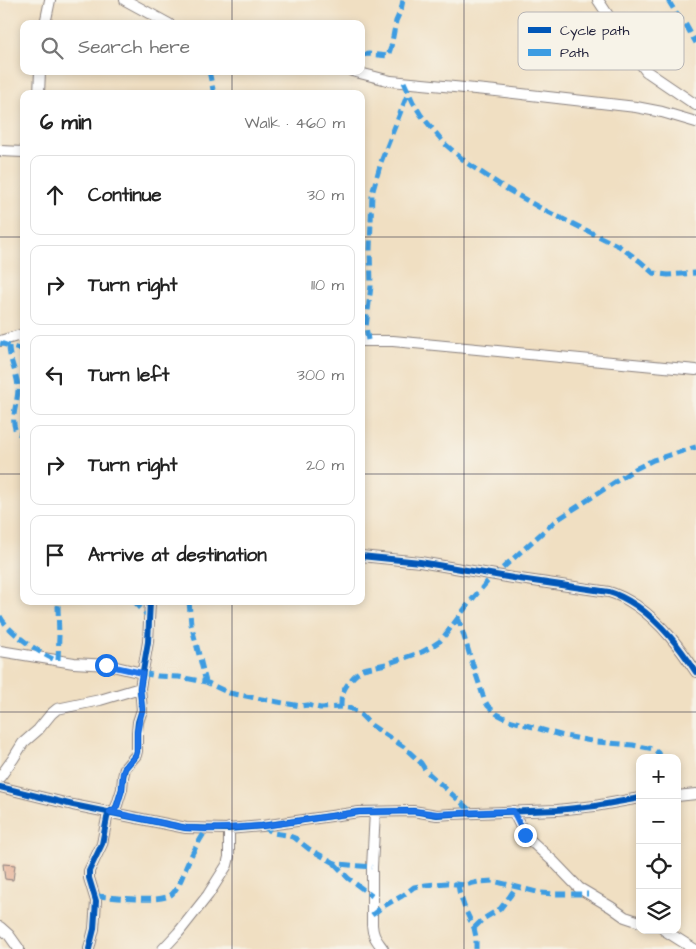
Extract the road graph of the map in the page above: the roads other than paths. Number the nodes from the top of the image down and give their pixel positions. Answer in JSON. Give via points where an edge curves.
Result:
{"nodes":[{"id":1,"x":50,"y":0,"type":"edge"},
{"id":2,"x":125,"y":0,"type":"edge"},
{"id":3,"x":598,"y":0,"type":"edge"},
{"id":4,"x":606,"y":12,"type":"edge"},
{"id":5,"x":46,"y":20,"type":"edge"},
{"id":6,"x":162,"y":20,"type":"edge"},
{"id":7,"x":645,"y":70,"type":"edge"},
{"id":8,"x":365,"y":74,"type":"edge"},
{"id":9,"x":40,"y":75,"type":"edge"},
{"id":10,"x":39,"y":90,"type":"edge"},
{"id":11,"x":696,"y":105,"type":"edge"},
{"id":12,"x":696,"y":122,"type":"edge"},
{"id":13,"x":0,"y":150,"type":"edge"},
{"id":14,"x":20,"y":152,"type":"edge"},
{"id":15,"x":20,"y":335,"type":"edge"},
{"id":16,"x":0,"y":341,"type":"edge"},
{"id":17,"x":365,"y":341,"type":"edge"},
{"id":18,"x":696,"y":370,"type":"edge"},
{"id":19,"x":365,"y":556,"type":"edge"},
{"id":20,"x":150,"y":605,"type":"edge"},
{"id":21,"x":0,"y":651,"type":"edge"},
{"id":22,"x":696,"y":672,"type":"edge"},
{"id":23,"x":142,"y":673,"type":"junction"},
{"id":24,"x":140,"y":688,"type":"junction"},
{"id":25,"x":0,"y":777,"type":"edge"},
{"id":26,"x":0,"y":787,"type":"edge"},
{"id":27,"x":696,"y":794,"type":"edge"},
{"id":28,"x":681,"y":796,"type":"edge"},
{"id":29,"x":636,"y":799,"type":"edge"},
{"id":30,"x":513,"y":811,"type":"junction"},
{"id":31,"x":110,"y":812,"type":"junction"},
{"id":32,"x":376,"y":812,"type":"junction"},
{"id":33,"x":229,"y":828,"type":"junction"},
{"id":34,"x":636,"y":921,"type":"edge"},
{"id":35,"x":0,"y":927,"type":"edge"},
{"id":36,"x":670,"y":934,"type":"edge"},
{"id":37,"x":19,"y":949,"type":"edge"},
{"id":38,"x":89,"y":949,"type":"edge"},
{"id":39,"x":163,"y":949,"type":"edge"},
{"id":40,"x":382,"y":949,"type":"edge"},
{"id":41,"x":694,"y":949,"type":"edge"}],
"edges":[{"from":1,"to":5,"type":"street"},
{"from":2,"to":6,"type":"street"},
{"from":3,"to":4,"type":"street"},
{"from":7,"to":11,"type":"street"},
{"from":8,"to":12,"type":"street","via":[[391,81],[636,107]]},
{"from":9,"to":10,"type":"street"},
{"from":13,"to":14,"type":"street"},
{"from":15,"to":16,"type":"street"},
{"from":17,"to":18,"type":"street"},
{"from":19,"to":22,"type":"street","via":[[618,594],[644,611],[668,633]]},
{"from":20,"to":23,"type":"street"},
{"from":21,"to":23,"type":"street","via":[[108,665]]},
{"from":23,"to":24,"type":"street"},
{"from":24,"to":25,"type":"street","via":[[57,709],[23,743]]},
{"from":24,"to":31,"type":"street","via":[[142,710],[137,751],[125,768],[117,806]]},
{"from":26,"to":31,"type":"street"},
{"from":27,"to":28,"type":"street"},
{"from":29,"to":30,"type":"street","via":[[579,808]]},
{"from":30,"to":32,"type":"street"},
{"from":30,"to":34,"type":"street","via":[[525,835],[579,888]]},
{"from":31,"to":33,"type":"street","via":[[186,828]]},
{"from":31,"to":38,"type":"street","via":[[102,844],[90,871],[96,901]]},
{"from":32,"to":33,"type":"street"},
{"from":32,"to":40,"type":"street","via":[[372,934]]},
{"from":33,"to":39,"type":"street","via":[[227,866],[208,895]]},
{"from":35,"to":37,"type":"street"},
{"from":36,"to":41,"type":"street"}]}
